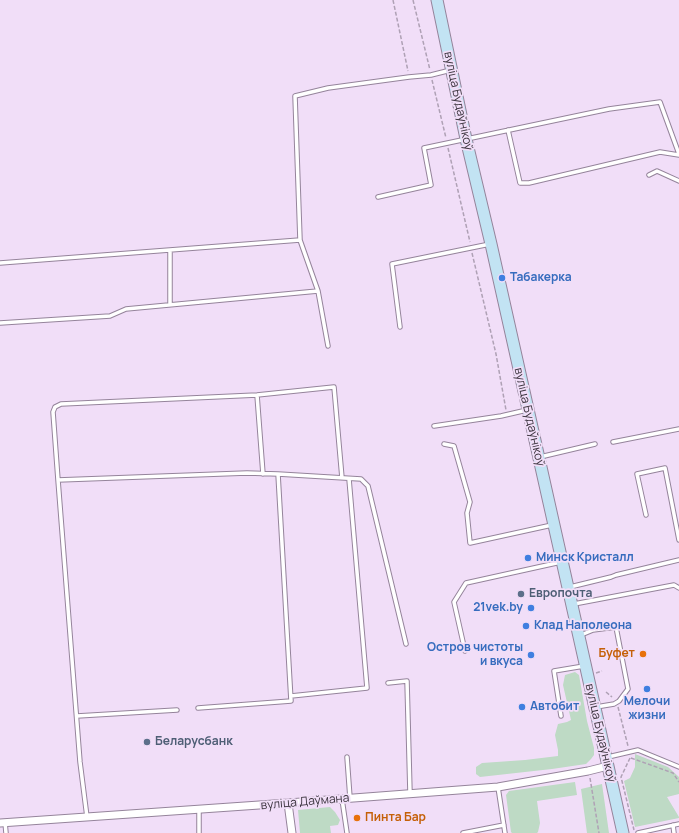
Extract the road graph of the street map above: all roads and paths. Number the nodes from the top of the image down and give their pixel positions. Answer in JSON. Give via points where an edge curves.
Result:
{"nodes":[{"id":1,"x":392,"y":0,"type":"edge"},
{"id":2,"x":413,"y":0,"type":"edge"},
{"id":3,"x":437,"y":0,"type":"edge"},
{"id":4,"x":452,"y":70,"type":"junction"},
{"id":5,"x":431,"y":75,"type":"junction"},
{"id":6,"x":409,"y":77,"type":"junction"},
{"id":7,"x":508,"y":130,"type":"junction"},
{"id":8,"x":466,"y":139,"type":"junction"},
{"id":9,"x":447,"y":143,"type":"junction"},
{"id":10,"x":679,"y":155,"type":"edge"},
{"id":11,"x":649,"y":175,"type":"dead end"},
{"id":12,"x":679,"y":181,"type":"edge"},
{"id":13,"x":378,"y":197,"type":"dead end"},
{"id":14,"x":300,"y":240,"type":"junction"},
{"id":15,"x":491,"y":244,"type":"junction"},
{"id":16,"x":471,"y":248,"type":"junction"},
{"id":17,"x":170,"y":250,"type":"junction"},
{"id":18,"x":0,"y":262,"type":"edge"},
{"id":19,"x":318,"y":291,"type":"junction"},
{"id":20,"x":170,"y":304,"type":"junction"},
{"id":21,"x":0,"y":323,"type":"edge"},
{"id":22,"x":400,"y":327,"type":"dead end"},
{"id":23,"x":328,"y":346,"type":"dead end"},
{"id":24,"x":257,"y":395,"type":"junction"},
{"id":25,"x":528,"y":410,"type":"junction"},
{"id":26,"x":508,"y":415,"type":"junction"},
{"id":27,"x":434,"y":426,"type":"dead end"},
{"id":28,"x":679,"y":429,"type":"edge"},
{"id":29,"x":613,"y":442,"type":"dead end"},
{"id":30,"x":444,"y":444,"type":"dead end"},
{"id":31,"x":595,"y":444,"type":"dead end"},
{"id":32,"x":538,"y":457,"type":"junction"},
{"id":33,"x":263,"y":474,"type":"junction"},
{"id":34,"x":278,"y":474,"type":"junction"},
{"id":35,"x":342,"y":478,"type":"junction"},
{"id":36,"x":349,"y":478,"type":"junction"},
{"id":37,"x":58,"y":480,"type":"junction"},
{"id":38,"x":646,"y":515,"type":"dead end"},
{"id":39,"x":553,"y":524,"type":"junction"},
{"id":40,"x":679,"y":540,"type":"edge"},
{"id":41,"x":679,"y":560,"type":"edge"},
{"id":42,"x":562,"y":562,"type":"junction"},
{"id":43,"x":567,"y":588,"type":"junction"},
{"id":44,"x":679,"y":588,"type":"edge"},
{"id":45,"x":571,"y":605,"type":"junction"},
{"id":46,"x":578,"y":636,"type":"junction"},
{"id":47,"x":406,"y":644,"type":"dead end"},
{"id":48,"x":465,"y":651,"type":"dead end"},
{"id":49,"x":585,"y":666,"type":"junction"},
{"id":50,"x":388,"y":683,"type":"dead end"},
{"id":51,"x":606,"y":692,"type":"dead end"},
{"id":52,"x":290,"y":696,"type":"junction"},
{"id":53,"x":617,"y":702,"type":"junction"},
{"id":54,"x":595,"y":707,"type":"junction"},
{"id":55,"x":198,"y":708,"type":"dead end"},
{"id":56,"x":177,"y":710,"type":"dead end"},
{"id":57,"x":77,"y":716,"type":"junction"},
{"id":58,"x":561,"y":716,"type":"dead end"},
{"id":59,"x":629,"y":752,"type":"junction"},
{"id":60,"x":348,"y":757,"type":"dead end"},
{"id":61,"x":607,"y":762,"type":"junction"},
{"id":62,"x":679,"y":767,"type":"edge"},
{"id":63,"x":590,"y":778,"type":"dead end"},
{"id":64,"x":679,"y":782,"type":"edge"},
{"id":65,"x":498,"y":787,"type":"junction"},
{"id":66,"x":410,"y":793,"type":"junction"},
{"id":67,"x":350,"y":798,"type":"junction"},
{"id":68,"x":342,"y":799,"type":"junction"},
{"id":69,"x":288,"y":803,"type":"junction"},
{"id":70,"x":199,"y":809,"type":"junction"},
{"id":71,"x":87,"y":817,"type":"junction"},
{"id":72,"x":3,"y":822,"type":"edge"},
{"id":73,"x":679,"y":824,"type":"edge"},
{"id":74,"x":504,"y":825,"type":"junction"},
{"id":75,"x":673,"y":825,"type":"junction"},
{"id":76,"x":6,"y":833,"type":"edge"},
{"id":77,"x":199,"y":833,"type":"edge"},
{"id":78,"x":292,"y":833,"type":"edge"},
{"id":79,"x":347,"y":833,"type":"edge"},
{"id":80,"x":463,"y":833,"type":"edge"},
{"id":81,"x":505,"y":833,"type":"edge"},
{"id":82,"x":599,"y":833,"type":"edge"},
{"id":83,"x":623,"y":833,"type":"edge"},
{"id":84,"x":636,"y":833,"type":"edge"},
{"id":85,"x":674,"y":833,"type":"edge"}],
"edges":[{"from":1,"to":6,"type":"path"},
{"from":2,"to":5,"type":"path"},
{"from":3,"to":4,"type":"main road","name":"вуліца Будаўнікоў"},
{"from":4,"to":5,"type":"lane"},
{"from":4,"to":8,"type":"main road","name":"вуліца Будаўнікоў"},
{"from":5,"to":6,"type":"lane"},
{"from":5,"to":9,"type":"path"},
{"from":6,"to":14,"type":"lane","via":[[328,88],[296,96]]},
{"from":7,"to":8,"type":"lane"},
{"from":7,"to":10,"type":"lane","via":[[609,109],[660,102]]},
{"from":7,"to":10,"type":"lane","via":[[520,183],[660,152]]},
{"from":8,"to":9,"type":"lane"},
{"from":8,"to":15,"type":"main road","name":"вуліца Будаўнікоў"},
{"from":9,"to":13,"type":"lane","via":[[424,148],[431,185]]},
{"from":9,"to":16,"type":"path"},
{"from":11,"to":12,"type":"lane","via":[[656,171]]},
{"from":14,"to":17,"type":"lane"},
{"from":14,"to":19,"type":"lane"},
{"from":15,"to":16,"type":"lane"},
{"from":15,"to":25,"type":"main road","name":"вуліца Будаўнікоў"},
{"from":16,"to":22,"type":"lane","via":[[392,264]]},
{"from":16,"to":26,"type":"path"},
{"from":17,"to":18,"type":"lane"},
{"from":17,"to":20,"type":"lane"},
{"from":19,"to":20,"type":"lane"},
{"from":19,"to":23,"type":"lane"},
{"from":20,"to":21,"type":"lane","via":[[126,309],[110,316]]},
{"from":24,"to":33,"type":"lane"},
{"from":24,"to":35,"type":"lane","via":[[334,387]]},
{"from":24,"to":37,"type":"lane","via":[[61,404],[55,407],[53,412]]},
{"from":25,"to":26,"type":"lane"},
{"from":25,"to":32,"type":"main road","name":"вуліца Будаўнікоў"},
{"from":26,"to":27,"type":"lane"},
{"from":28,"to":29,"type":"lane"},
{"from":30,"to":39,"type":"lane","via":[[454,446],[470,502],[467,513],[470,543]]},
{"from":31,"to":32,"type":"lane"},
{"from":32,"to":39,"type":"main road","name":"вуліца Будаўнікоў"},
{"from":33,"to":34,"type":"lane"},
{"from":33,"to":37,"type":"lane"},
{"from":34,"to":35,"type":"lane"},
{"from":34,"to":52,"type":"lane"},
{"from":35,"to":36,"type":"lane"},
{"from":36,"to":47,"type":"lane","via":[[361,479],[368,486]]},
{"from":36,"to":52,"type":"lane","via":[[367,688]]},
{"from":37,"to":57,"type":"lane"},
{"from":38,"to":40,"type":"lane","via":[[637,474],[665,468]]},
{"from":39,"to":42,"type":"main road","name":"вуліца Будаўнікоў"},
{"from":41,"to":43,"type":"lane"},
{"from":42,"to":43,"type":"main road","name":"вуліца Будаўнікоў"},
{"from":42,"to":48,"type":"lane","via":[[466,583],[454,602]]},
{"from":43,"to":45,"type":"main road","name":"вуліца Будаўнікоў"},
{"from":44,"to":45,"type":"lane","via":[[674,585]]},
{"from":45,"to":46,"type":"main road","name":"вуліца Будаўнікоў"},
{"from":46,"to":49,"type":"main road","name":"вуліца Будаўнікоў"},
{"from":46,"to":53,"type":"lane","via":[[593,630],[616,628],[628,689]]},
{"from":49,"to":54,"type":"main road","name":"вуліца Будаўнікоў"},
{"from":49,"to":58,"type":"lane","via":[[554,671]]},
{"from":50,"to":66,"type":"lane","via":[[407,681]]},
{"from":51,"to":53,"type":"path"},
{"from":52,"to":55,"type":"lane","via":[[291,701]]},
{"from":53,"to":54,"type":"lane"},
{"from":53,"to":59,"type":"path"},
{"from":54,"to":61,"type":"main road","name":"вуліца Будаўнікоў"},
{"from":56,"to":57,"type":"lane"},
{"from":57,"to":71,"type":"lane"},
{"from":59,"to":61,"type":"lane"},
{"from":59,"to":62,"type":"lane","via":[[638,750]]},
{"from":60,"to":67,"type":"lane"},
{"from":61,"to":65,"type":"street","name":"вуліца Даўмана","via":[[588,771]]},
{"from":61,"to":83,"type":"main road","name":"вуліца Будаўнікоў"},
{"from":63,"to":82,"type":"path"},
{"from":64,"to":84,"type":"path","via":[[673,773],[630,758],[621,777]]},
{"from":65,"to":66,"type":"street","name":"вуліца Даўмана"},
{"from":65,"to":74,"type":"lane"},
{"from":66,"to":67,"type":"street","name":"вуліца Даўмана"},
{"from":67,"to":68,"type":"street","name":"вуліца Даўмана"},
{"from":68,"to":69,"type":"street","name":"вуліца Даўмана"},
{"from":68,"to":79,"type":"lane"},
{"from":69,"to":70,"type":"street","name":"вуліца Даўмана"},
{"from":69,"to":78,"type":"street"},
{"from":70,"to":71,"type":"street","name":"вуліца Даўмана"},
{"from":70,"to":77,"type":"lane"},
{"from":71,"to":72,"type":"street","name":"вуліца Даўмана"},
{"from":72,"to":76,"type":"lane"},
{"from":73,"to":75,"type":"lane"},
{"from":74,"to":80,"type":"lane"},
{"from":74,"to":81,"type":"lane"},
{"from":75,"to":84,"type":"lane"},
{"from":75,"to":85,"type":"lane"}]}
